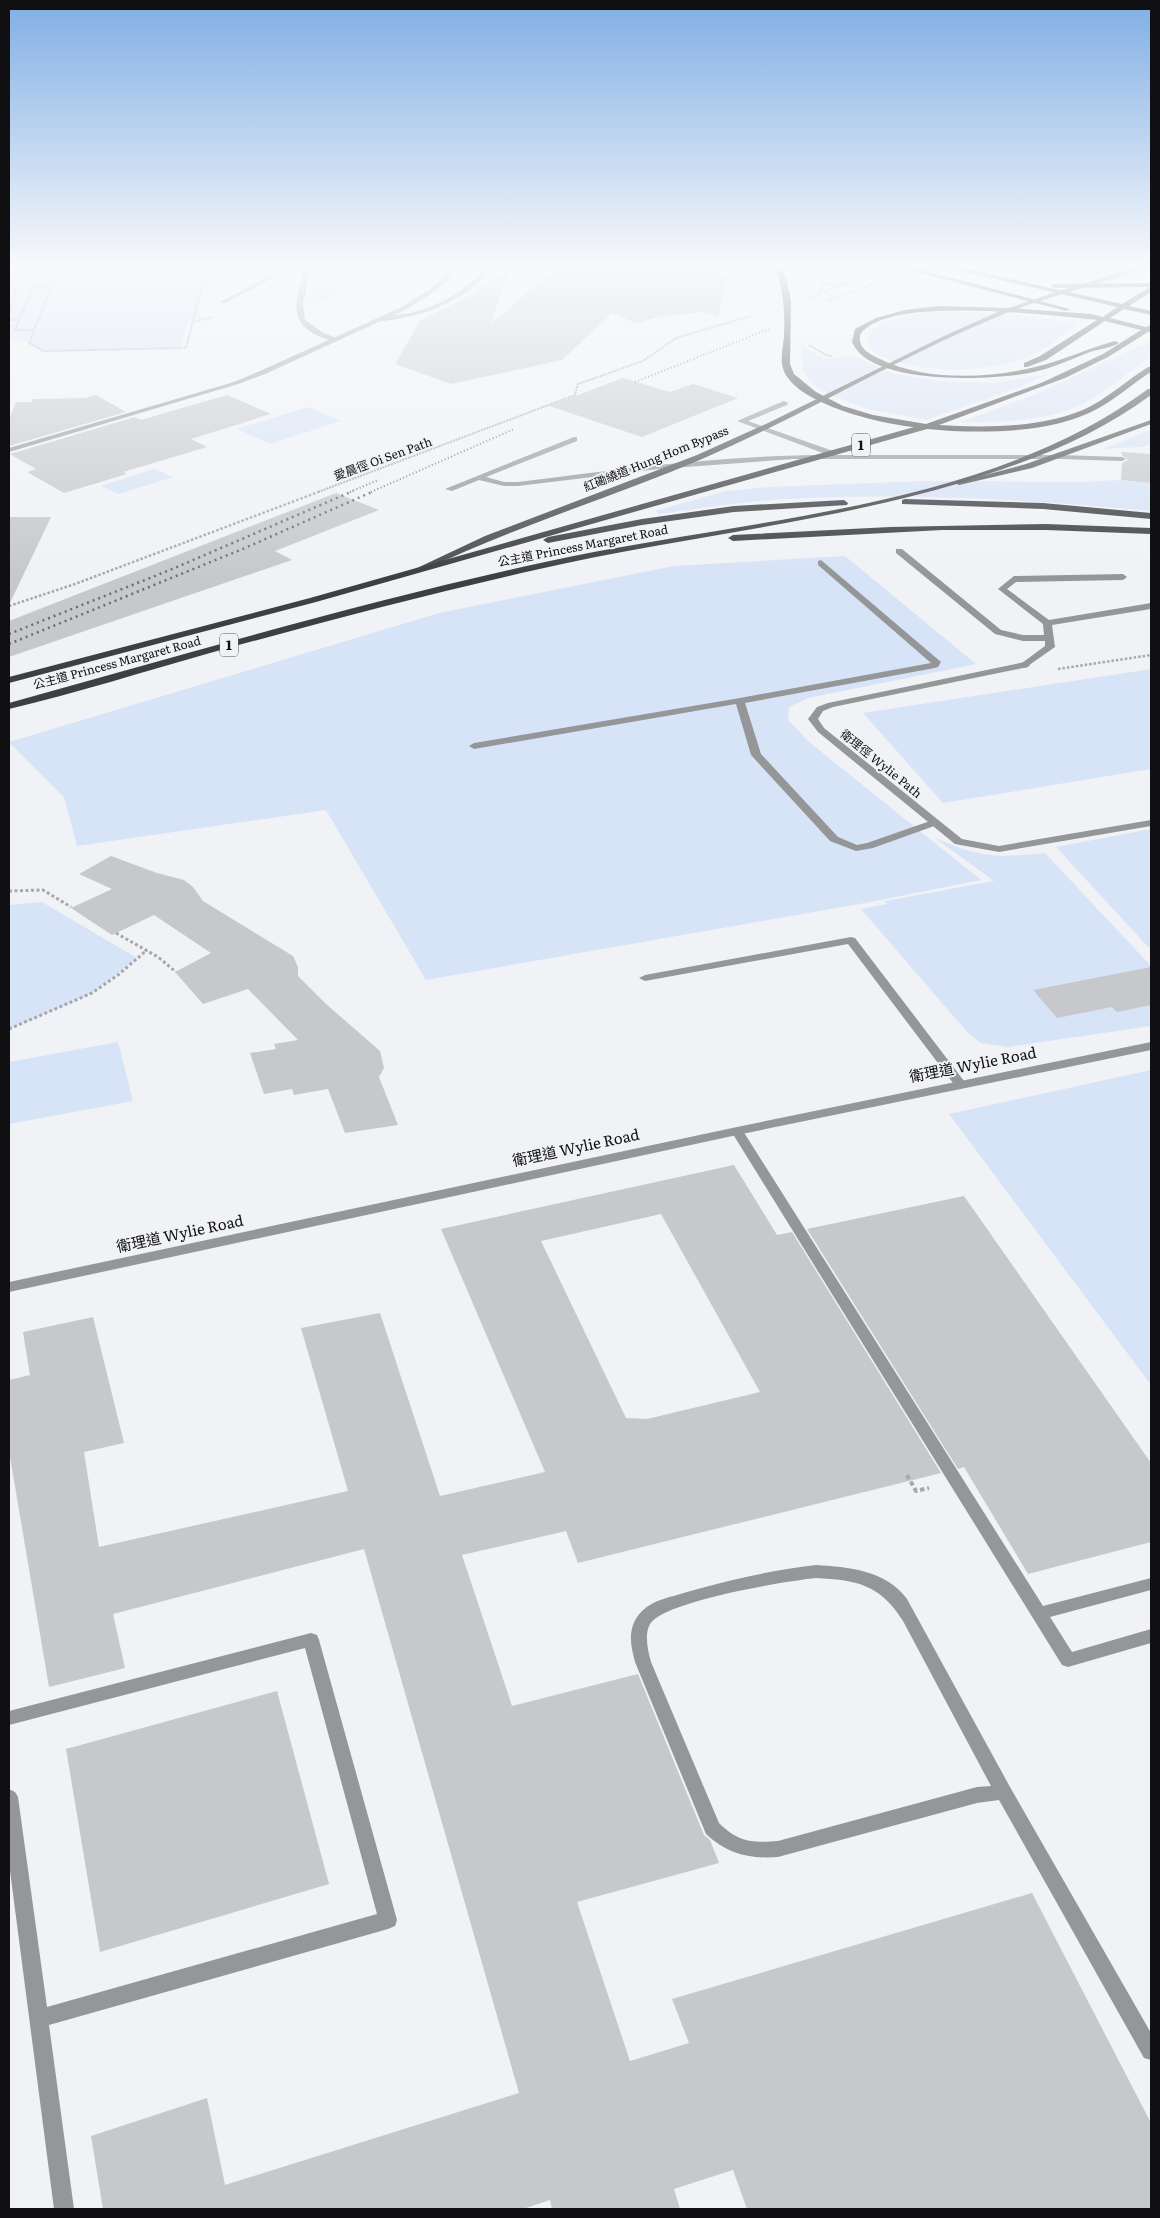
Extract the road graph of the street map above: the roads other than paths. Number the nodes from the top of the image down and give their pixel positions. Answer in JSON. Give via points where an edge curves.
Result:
{"nodes":[{"id":1,"x":1151,"y":369,"type":"edge"},
{"id":2,"x":271,"y":370,"type":"edge"},
{"id":3,"x":788,"y":370,"type":"edge"},
{"id":4,"x":880,"y":370,"type":"edge"},
{"id":5,"x":906,"y":370,"type":"edge"},
{"id":6,"x":1011,"y":370,"type":"edge"},
{"id":7,"x":1035,"y":370,"type":"edge"},
{"id":8,"x":1076,"y":370,"type":"edge"},
{"id":9,"x":995,"y":375,"type":"junction"},
{"id":10,"x":1151,"y":391,"type":"edge"},
{"id":11,"x":784,"y":404,"type":"dead end"},
{"id":12,"x":1151,"y":422,"type":"edge"},
{"id":13,"x":574,"y":439,"type":"dead end"},
{"id":14,"x":9,"y":450,"type":"edge"},
{"id":15,"x":840,"y":456,"type":"junction"},
{"id":16,"x":1122,"y":460,"type":"dead end"},
{"id":17,"x":478,"y":477,"type":"junction"},
{"id":18,"x":959,"y":483,"type":"junction"},
{"id":19,"x":449,"y":489,"type":"dead end"},
{"id":20,"x":1151,"y":516,"type":"edge"},
{"id":21,"x":1151,"y":531,"type":"edge"},
{"id":22,"x":650,"y":544,"type":"junction"},
{"id":23,"x":495,"y":549,"type":"junction"},
{"id":24,"x":899,"y":551,"type":"dead end"},
{"id":25,"x":821,"y":563,"type":"dead end"},
{"id":26,"x":419,"y":568,"type":"junction"},
{"id":27,"x":1123,"y":577,"type":"dead end"},
{"id":28,"x":1151,"y":606,"type":"edge"},
{"id":29,"x":1048,"y":623,"type":"junction"},
{"id":30,"x":1048,"y":638,"type":"junction"},
{"id":31,"x":9,"y":680,"type":"edge"},
{"id":32,"x":740,"y":701,"type":"junction"},
{"id":33,"x":9,"y":706,"type":"edge"},
{"id":34,"x":474,"y":746,"type":"dead end"},
{"id":35,"x":933,"y":822,"type":"junction"},
{"id":36,"x":1151,"y":823,"type":"edge"},
{"id":37,"x":645,"y":978,"type":"dead end"},
{"id":38,"x":1151,"y":1046,"type":"edge"},
{"id":39,"x":960,"y":1084,"type":"junction"},
{"id":40,"x":737,"y":1131,"type":"junction"},
{"id":41,"x":9,"y":1287,"type":"edge"},
{"id":42,"x":1151,"y":1584,"type":"edge"},
{"id":43,"x":1039,"y":1614,"type":"junction"},
{"id":44,"x":1151,"y":1636,"type":"edge"},
{"id":45,"x":9,"y":1718,"type":"edge"},
{"id":46,"x":1004,"y":1792,"type":"junction"},
{"id":47,"x":9,"y":1797,"type":"edge"},
{"id":48,"x":38,"y":2019,"type":"junction"},
{"id":49,"x":1151,"y":2051,"type":"edge"},
{"id":50,"x":64,"y":2209,"type":"edge"}],
"edges":[{"from":1,"to":3,"type":"highway","via":[[1092,410],[1045,422],[972,428],[912,424],[857,413],[804,389]]},
{"from":2,"to":14,"type":"street","via":[[236,383]]},
{"from":4,"to":26,"type":"main road","name":"紅磡繞道 Hung Hom Bypass","via":[[779,422],[698,458],[480,539]]},
{"from":5,"to":9,"type":"highway","via":[[931,374]]},
{"from":6,"to":9,"type":"highway"},
{"from":7,"to":9,"type":"highway"},
{"from":8,"to":23,"type":"highway","name":"公主道 Princess Margaret Road","number":"1","via":[[949,420]]},
{"from":10,"to":18,"type":"highway","name":"公主道 Princess Margaret Road","number":"1","via":[[1113,418],[1074,439]]},
{"from":11,"to":15,"type":"street","via":[[741,421]]},
{"from":12,"to":18,"type":"main road","via":[[1029,466]]},
{"from":13,"to":17,"type":"street"},
{"from":15,"to":16,"type":"street"},
{"from":15,"to":17,"type":"street","via":[[659,467],[518,484]]},
{"from":17,"to":19,"type":"street"},
{"from":18,"to":22,"type":"highway","name":"公主道 Princess Margaret Road","number":"1","via":[[840,511]]},
{"from":20,"to":23,"type":"highway","via":[[960,502],[782,505],[642,522]]},
{"from":21,"to":22,"type":"highway","via":[[1030,526],[917,527]]},
{"from":22,"to":33,"type":"highway","name":"公主道 Princess Margaret Road","number":"1","via":[[449,586]]},
{"from":23,"to":26,"type":"highway","name":"公主道 Princess Margaret Road","number":"1"},
{"from":24,"to":30,"type":"street","via":[[998,632],[1023,638]]},
{"from":25,"to":32,"type":"street","via":[[936,662],[935,665]]},
{"from":26,"to":31,"type":"highway","name":"公主道 Princess Margaret Road","number":"1","via":[[313,600]]},
{"from":27,"to":29,"type":"street","via":[[1014,578],[1002,589]]},
{"from":28,"to":29,"type":"street"},
{"from":29,"to":30,"type":"street"},
{"from":30,"to":35,"type":"street","name":"衛理徑 Wylie Path","via":[[1050,647],[1025,665],[831,705],[820,709],[813,719],[821,730]]},
{"from":32,"to":34,"type":"street"},
{"from":32,"to":35,"type":"street","via":[[756,755],[834,839],[856,848],[869,846]]},
{"from":35,"to":36,"type":"street","name":"衛理徑 Wylie Path","via":[[959,842],[998,850]]},
{"from":37,"to":39,"type":"street","via":[[851,940]]},
{"from":38,"to":39,"type":"street","name":"衛理道 Wylie Road"},
{"from":39,"to":40,"type":"street","name":"衛理道 Wylie Road"},
{"from":40,"to":41,"type":"street","name":"衛理道 Wylie Road"},
{"from":40,"to":43,"type":"street"},
{"from":42,"to":43,"type":"street"},
{"from":43,"to":44,"type":"street","via":[[1068,1660]]},
{"from":45,"to":48,"type":"street","via":[[311,1640],[388,1920]]},
{"from":46,"to":46,"type":"street","via":[[977,1795],[778,1849],[757,1851],[725,1842],[712,1828],[643,1662],[638,1643],[642,1620],[648,1612],[662,1606],[780,1574],[832,1571],[876,1583],[896,1596],[909,1616]]},
{"from":46,"to":49,"type":"street"},
{"from":47,"to":48,"type":"street"},
{"from":48,"to":50,"type":"street"}]}
